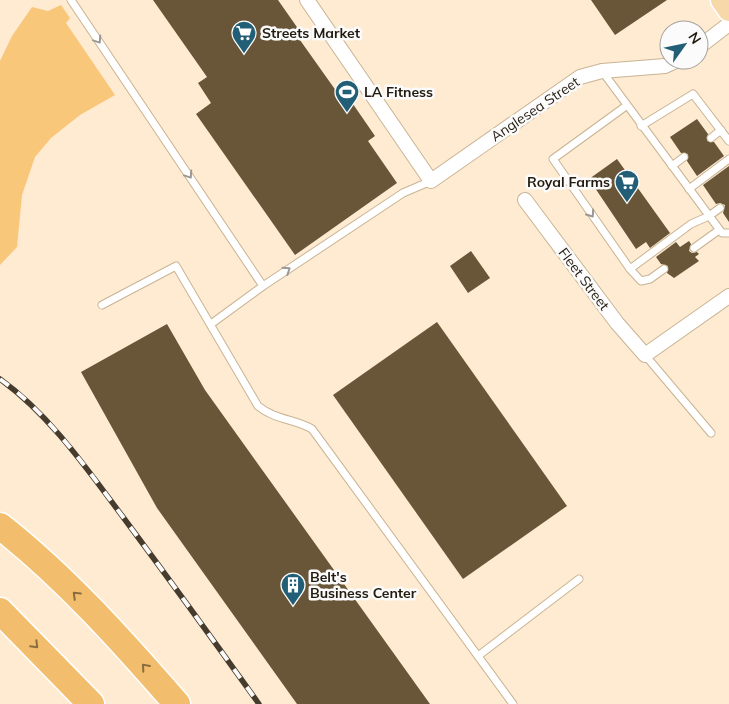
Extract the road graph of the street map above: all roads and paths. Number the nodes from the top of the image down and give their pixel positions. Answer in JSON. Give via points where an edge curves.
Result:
{"nodes":[{"id":1,"x":71,"y":0,"type":"edge"},
{"id":2,"x":307,"y":0,"type":"edge"},
{"id":3,"x":722,"y":0,"type":"edge"},
{"id":4,"x":729,"y":10,"type":"edge"},
{"id":5,"x":729,"y":24,"type":"edge"},
{"id":6,"x":709,"y":39,"type":"edge"},
{"id":7,"x":659,"y":66,"type":"edge"},
{"id":8,"x":602,"y":71,"type":"junction"},
{"id":9,"x":626,"y":106,"type":"junction"},
{"id":10,"x":641,"y":126,"type":"junction"},
{"id":11,"x":721,"y":130,"type":"junction"},
{"id":12,"x":710,"y":138,"type":"dead end"},
{"id":13,"x":729,"y":141,"type":"edge"},
{"id":14,"x":684,"y":157,"type":"dead end"},
{"id":15,"x":729,"y":159,"type":"edge"},
{"id":16,"x":672,"y":166,"type":"junction"},
{"id":17,"x":431,"y":181,"type":"junction"},
{"id":18,"x":689,"y":189,"type":"junction"},
{"id":19,"x":525,"y":200,"type":"dead end"},
{"id":20,"x":720,"y":208,"type":"dead end"},
{"id":21,"x":709,"y":216,"type":"junction"},
{"id":22,"x":719,"y":230,"type":"junction"},
{"id":23,"x":729,"y":234,"type":"edge"},
{"id":24,"x":694,"y":248,"type":"dead end"},
{"id":25,"x":630,"y":269,"type":"junction"},
{"id":26,"x":664,"y":269,"type":"dead end"},
{"id":27,"x":263,"y":286,"type":"junction"},
{"id":28,"x":729,"y":296,"type":"edge"},
{"id":29,"x":102,"y":304,"type":"dead end"},
{"id":30,"x":211,"y":324,"type":"junction"},
{"id":31,"x":645,"y":355,"type":"junction"},
{"id":32,"x":711,"y":433,"type":"dead end"},
{"id":33,"x":0,"y":526,"type":"edge"},
{"id":34,"x":579,"y":579,"type":"dead end"},
{"id":35,"x":0,"y":611,"type":"edge"},
{"id":36,"x":478,"y":656,"type":"junction"},
{"id":37,"x":92,"y":704,"type":"edge"},
{"id":38,"x":177,"y":704,"type":"edge"},
{"id":39,"x":513,"y":704,"type":"edge"}],
"edges":[{"from":1,"to":27,"type":"lane","one_way":true},
{"from":2,"to":17,"type":"street"},
{"from":3,"to":4,"type":"main road"},
{"from":5,"to":6,"type":"street"},
{"from":7,"to":8,"type":"street","name":"Anglesea Street"},
{"from":8,"to":9,"type":"lane"},
{"from":8,"to":17,"type":"street","name":"Anglesea Street","via":[[570,83]]},
{"from":9,"to":10,"type":"lane"},
{"from":9,"to":25,"type":"lane","one_way":true,"via":[[553,159]]},
{"from":10,"to":11,"type":"lane","via":[[693,94]]},
{"from":10,"to":16,"type":"lane"},
{"from":11,"to":12,"type":"lane"},
{"from":11,"to":13,"type":"lane"},
{"from":14,"to":16,"type":"lane"},
{"from":15,"to":18,"type":"lane"},
{"from":16,"to":18,"type":"lane"},
{"from":27,"to":17,"type":"lane","one_way":true,"via":[[403,193]]},
{"from":18,"to":21,"type":"lane"},
{"from":19,"to":31,"type":"street","name":"Fleet Street","via":[[617,323]]},
{"from":20,"to":21,"type":"lane"},
{"from":21,"to":22,"type":"lane"},
{"from":21,"to":25,"type":"lane","via":[[691,224]]},
{"from":22,"to":23,"type":"lane"},
{"from":22,"to":24,"type":"lane"},
{"from":25,"to":26,"type":"lane","via":[[641,281]]},
{"from":27,"to":30,"type":"lane"},
{"from":28,"to":31,"type":"street"},
{"from":29,"to":30,"type":"lane","via":[[176,266]]},
{"from":30,"to":36,"type":"lane","via":[[258,406],[268,414],[312,429]]},
{"from":31,"to":32,"type":"lane"},
{"from":38,"to":33,"type":"highway","one_way":true,"via":[[111,629],[33,552]]},
{"from":34,"to":36,"type":"lane"},
{"from":35,"to":37,"type":"highway","one_way":true},
{"from":36,"to":39,"type":"lane"}]}
